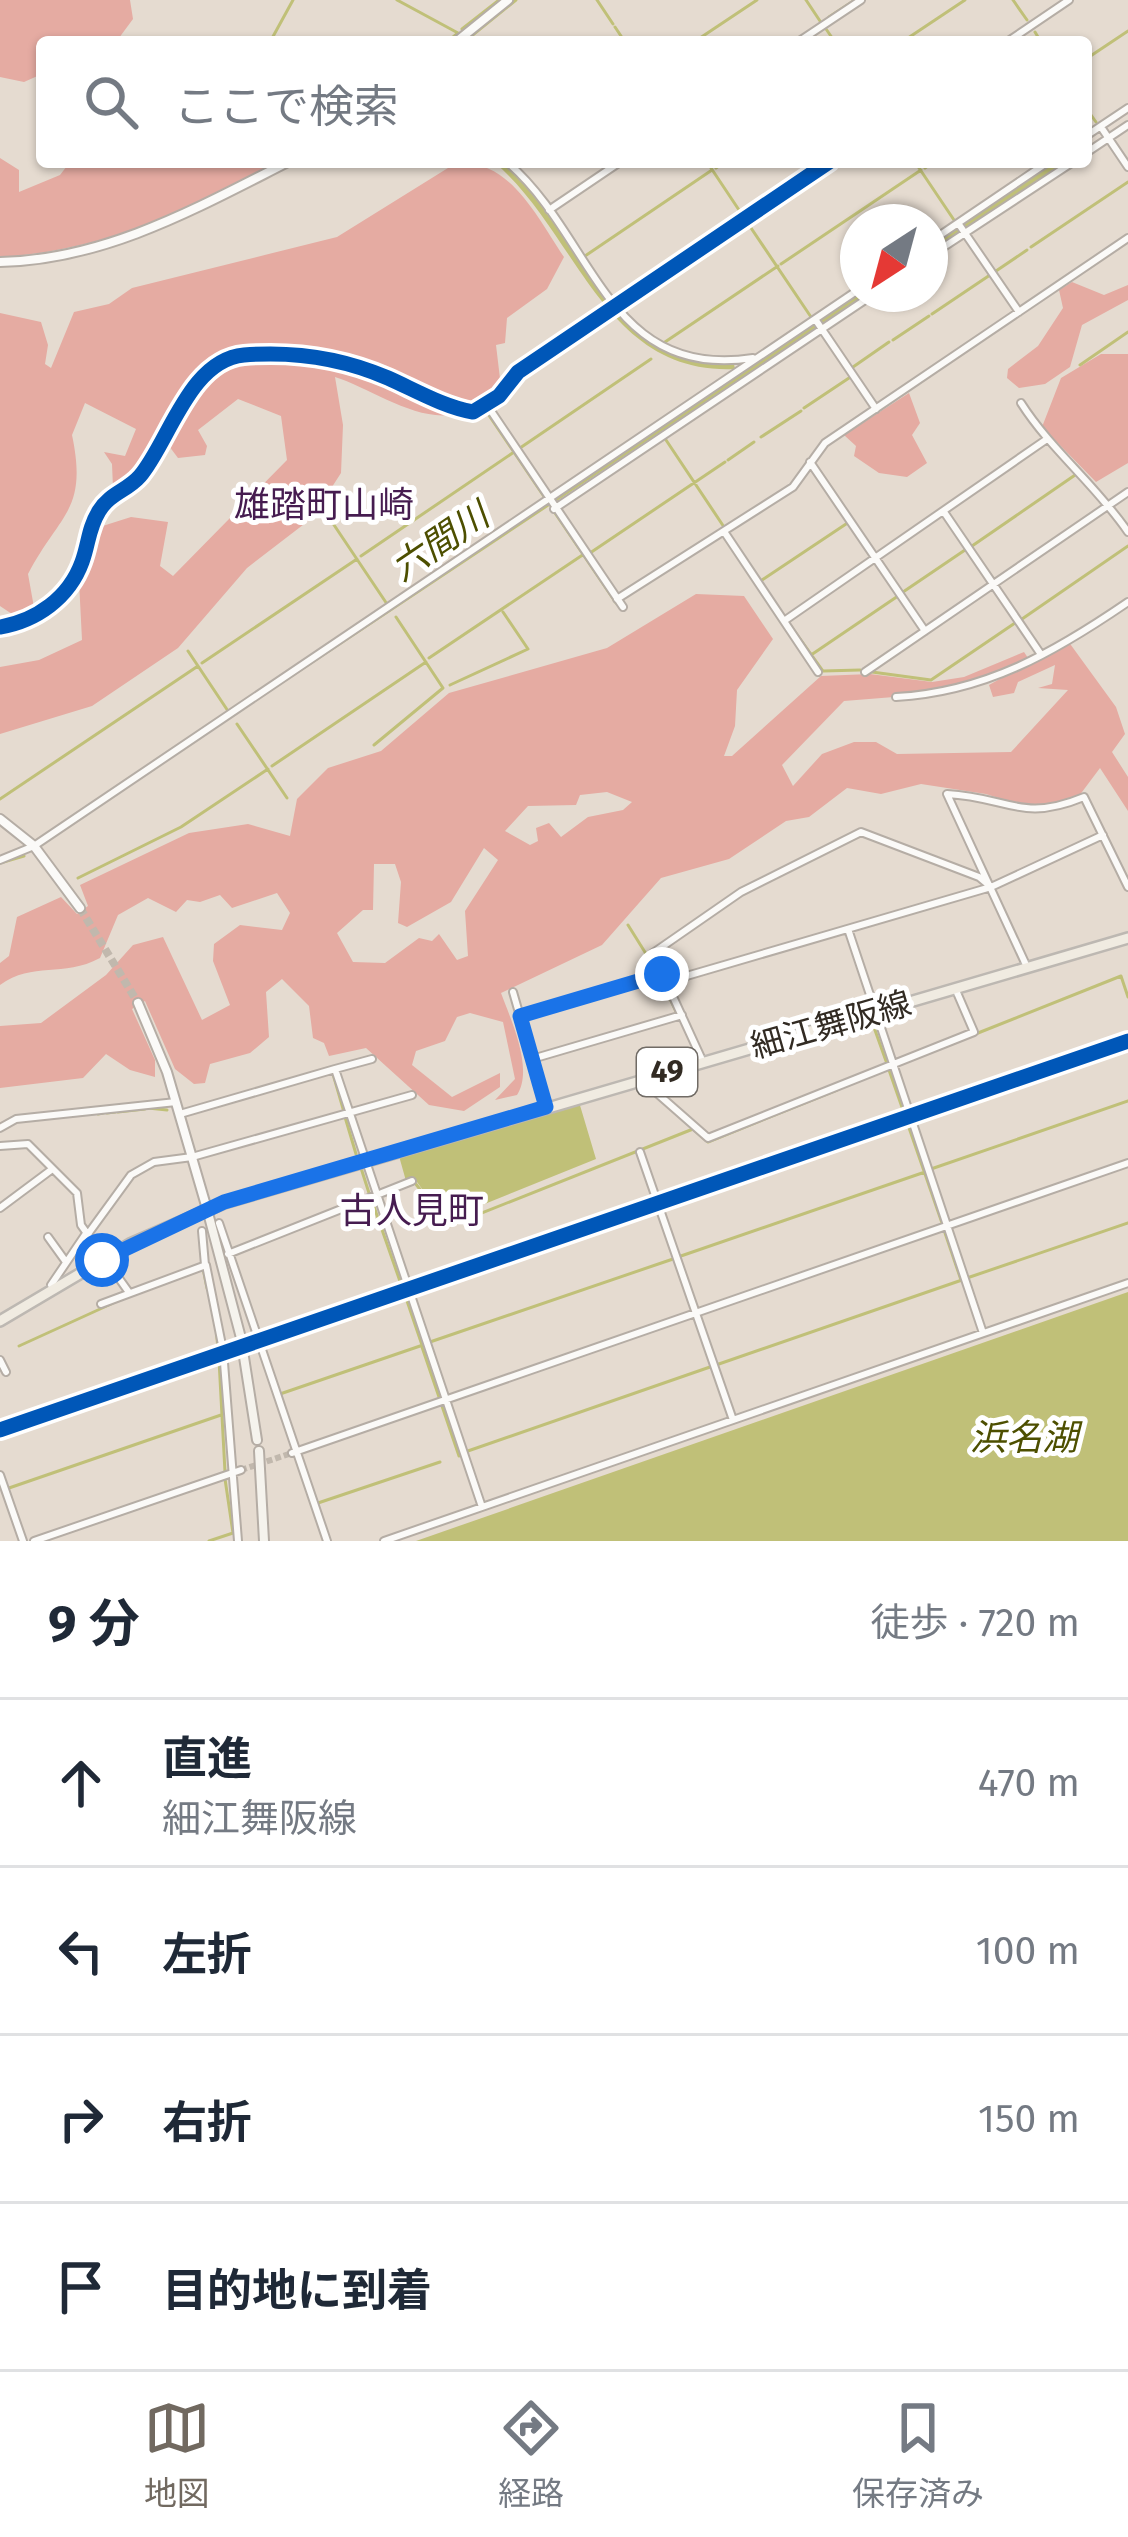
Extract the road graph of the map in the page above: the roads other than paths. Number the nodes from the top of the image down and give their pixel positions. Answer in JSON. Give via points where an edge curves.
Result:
{"nodes":[{"id":1,"x":508,"y":0,"type":"edge"},
{"id":2,"x":861,"y":0,"type":"edge"},
{"id":3,"x":1070,"y":0,"type":"edge"},
{"id":4,"x":463,"y":36,"type":"edge"},
{"id":5,"x":807,"y":36,"type":"edge"},
{"id":6,"x":1016,"y":36,"type":"edge"},
{"id":7,"x":1128,"y":108,"type":"edge"},
{"id":8,"x":1128,"y":125,"type":"edge"},
{"id":9,"x":1105,"y":132,"type":"junction"},
{"id":10,"x":1092,"y":135,"type":"edge"},
{"id":11,"x":1092,"y":146,"type":"edge"},
{"id":12,"x":1128,"y":167,"type":"edge"},
{"id":13,"x":275,"y":168,"type":"edge"},
{"id":14,"x":512,"y":168,"type":"edge"},
{"id":15,"x":611,"y":168,"type":"edge"},
{"id":16,"x":820,"y":168,"type":"edge"},
{"id":17,"x":1040,"y":168,"type":"edge"},
{"id":18,"x":1063,"y":168,"type":"edge"},
{"id":19,"x":549,"y":210,"type":"junction"},
{"id":20,"x":962,"y":229,"type":"junction"},
{"id":21,"x":948,"y":235,"type":"edge"},
{"id":22,"x":1128,"y":238,"type":"edge"},
{"id":23,"x":948,"y":241,"type":"edge"},
{"id":24,"x":0,"y":262,"type":"edge"},
{"id":25,"x":840,"y":306,"type":"edge"},
{"id":26,"x":612,"y":309,"type":"junction"},
{"id":27,"x":841,"y":312,"type":"edge"},
{"id":28,"x":1018,"y":312,"type":"junction"},
{"id":29,"x":819,"y":324,"type":"junction"},
{"id":30,"x":756,"y":358,"type":"junction"},
{"id":31,"x":1021,"y":403,"type":"dead end"},
{"id":32,"x":487,"y":405,"type":"junction"},
{"id":33,"x":876,"y":409,"type":"junction"},
{"id":34,"x":1048,"y":439,"type":"junction"},
{"id":35,"x":810,"y":462,"type":"junction"},
{"id":36,"x":1128,"y":492,"type":"edge"},
{"id":37,"x":554,"y":504,"type":"junction"},
{"id":38,"x":1109,"y":505,"type":"junction"},
{"id":39,"x":943,"y":511,"type":"junction"},
{"id":40,"x":1128,"y":532,"type":"edge"},
{"id":41,"x":725,"y":533,"type":"junction"},
{"id":42,"x":876,"y":557,"type":"junction"},
{"id":43,"x":993,"y":584,"type":"junction"},
{"id":44,"x":1128,"y":602,"type":"edge"},
{"id":45,"x":784,"y":621,"type":"junction"},
{"id":46,"x":0,"y":627,"type":"edge"},
{"id":47,"x":925,"y":631,"type":"junction"},
{"id":48,"x":1040,"y":653,"type":"junction"},
{"id":49,"x":818,"y":672,"type":"dead end"},
{"id":50,"x":865,"y":672,"type":"dead end"},
{"id":51,"x":896,"y":697,"type":"dead end"},
{"id":52,"x":0,"y":819,"type":"edge"},
{"id":53,"x":1103,"y":835,"type":"junction"},
{"id":54,"x":34,"y":846,"type":"junction"},
{"id":55,"x":0,"y":860,"type":"edge"},
{"id":56,"x":991,"y":887,"type":"junction"},
{"id":57,"x":1128,"y":887,"type":"edge"},
{"id":58,"x":80,"y":908,"type":"tunnel mouth"},
{"id":59,"x":848,"y":929,"type":"junction"},
{"id":60,"x":1128,"y":938,"type":"edge"},
{"id":61,"x":1027,"y":967,"type":"junction"},
{"id":62,"x":664,"y":978,"type":"junction"},
{"id":63,"x":955,"y":988,"type":"junction"},
{"id":64,"x":513,"y":992,"type":"dead end"},
{"id":65,"x":138,"y":1003,"type":"tunnel mouth"},
{"id":66,"x":872,"y":1012,"type":"junction"},
{"id":67,"x":682,"y":1015,"type":"junction"},
{"id":68,"x":520,"y":1016,"type":"junction"},
{"id":69,"x":1128,"y":1041,"type":"edge"},
{"id":70,"x":372,"y":1059,"type":"dead end"},
{"id":71,"x":532,"y":1059,"type":"junction"},
{"id":72,"x":703,"y":1062,"type":"junction"},
{"id":73,"x":890,"y":1065,"type":"junction"},
{"id":74,"x":335,"y":1069,"type":"junction"},
{"id":75,"x":642,"y":1079,"type":"junction"},
{"id":76,"x":412,"y":1094,"type":"dead end"},
{"id":77,"x":176,"y":1102,"type":"junction"},
{"id":78,"x":546,"y":1107,"type":"junction"},
{"id":79,"x":348,"y":1113,"type":"junction"},
{"id":80,"x":179,"y":1114,"type":"junction"},
{"id":81,"x":908,"y":1117,"type":"junction"},
{"id":82,"x":0,"y":1127,"type":"edge"},
{"id":83,"x":0,"y":1146,"type":"edge"},
{"id":84,"x":640,"y":1152,"type":"dead end"},
{"id":85,"x":192,"y":1157,"type":"junction"},
{"id":86,"x":362,"y":1161,"type":"junction"},
{"id":87,"x":1128,"y":1163,"type":"edge"},
{"id":88,"x":51,"y":1170,"type":"junction"},
{"id":89,"x":412,"y":1181,"type":"dead end"},
{"id":90,"x":374,"y":1196,"type":"junction"},
{"id":91,"x":657,"y":1203,"type":"junction"},
{"id":92,"x":0,"y":1208,"type":"edge"},
{"id":93,"x":207,"y":1209,"type":"junction"},
{"id":94,"x":219,"y":1223,"type":"dead end"},
{"id":95,"x":946,"y":1226,"type":"junction"},
{"id":96,"x":202,"y":1231,"type":"dead end"},
{"id":97,"x":87,"y":1233,"type":"junction"},
{"id":98,"x":48,"y":1237,"type":"dead end"},
{"id":99,"x":228,"y":1254,"type":"junction"},
{"id":100,"x":106,"y":1258,"type":"junction"},
{"id":101,"x":66,"y":1262,"type":"junction"},
{"id":102,"x":205,"y":1264,"type":"junction"},
{"id":103,"x":1128,"y":1283,"type":"edge"},
{"id":104,"x":53,"y":1289,"type":"junction"},
{"id":105,"x":406,"y":1290,"type":"junction"},
{"id":106,"x":129,"y":1293,"type":"junction"},
{"id":107,"x":101,"y":1304,"type":"dead end"},
{"id":108,"x":695,"y":1312,"type":"junction"},
{"id":109,"x":0,"y":1321,"type":"edge"},
{"id":110,"x":983,"y":1334,"type":"junction"},
{"id":111,"x":254,"y":1343,"type":"junction"},
{"id":112,"x":227,"y":1352,"type":"junction"},
{"id":113,"x":0,"y":1360,"type":"edge"},
{"id":114,"x":6,"y":1372,"type":"dead end"},
{"id":115,"x":444,"y":1399,"type":"junction"},
{"id":116,"x":733,"y":1420,"type":"junction"},
{"id":117,"x":0,"y":1430,"type":"edge"},
{"id":118,"x":257,"y":1440,"type":"dead end"},
{"id":119,"x":259,"y":1451,"type":"dead end"},
{"id":120,"x":294,"y":1451,"type":"junction"},
{"id":121,"x":241,"y":1470,"type":"tunnel mouth"},
{"id":122,"x":229,"y":1474,"type":"junction"},
{"id":123,"x":0,"y":1475,"type":"edge"},
{"id":124,"x":482,"y":1507,"type":"junction"},
{"id":125,"x":11,"y":1508,"type":"junction"},
{"id":126,"x":0,"y":1512,"type":"edge"},
{"id":127,"x":22,"y":1541,"type":"edge"},
{"id":128,"x":34,"y":1541,"type":"edge"},
{"id":129,"x":238,"y":1541,"type":"edge"},
{"id":130,"x":264,"y":1541,"type":"edge"},
{"id":131,"x":327,"y":1541,"type":"edge"},
{"id":132,"x":384,"y":1541,"type":"edge"}],
"edges":[{"from":1,"to":4,"type":"street"},
{"from":2,"to":5,"type":"street"},
{"from":3,"to":6,"type":"street"},
{"from":7,"to":9,"type":"street"},
{"from":8,"to":9,"type":"street"},
{"from":9,"to":10,"type":"street"},
{"from":9,"to":11,"type":"street"},
{"from":9,"to":12,"type":"street"},
{"from":13,"to":24,"type":"street","via":[[128,238]]},
{"from":14,"to":19,"type":"street"},
{"from":15,"to":19,"type":"street"},
{"from":16,"to":26,"type":"street"},
{"from":17,"to":20,"type":"street"},
{"from":18,"to":20,"type":"street"},
{"from":19,"to":26,"type":"street"},
{"from":20,"to":21,"type":"street"},
{"from":20,"to":23,"type":"street"},
{"from":20,"to":28,"type":"street"},
{"from":22,"to":28,"type":"street"},
{"from":25,"to":29,"type":"street"},
{"from":26,"to":30,"type":"street","via":[[676,354]]},
{"from":26,"to":32,"type":"street","via":[[513,376]]},
{"from":27,"to":29,"type":"street"},
{"from":28,"to":33,"type":"street"},
{"from":29,"to":30,"type":"street"},
{"from":29,"to":33,"type":"street"},
{"from":29,"to":37,"type":"street"},
{"from":30,"to":37,"type":"street"},
{"from":31,"to":34,"type":"street"},
{"from":32,"to":37,"type":"street"},
{"from":32,"to":46,"type":"street","via":[[466,411],[331,359],[226,360],[175,410],[141,475],[106,499],[86,533],[81,565],[50,606],[34,620]]},
{"from":33,"to":35,"type":"street"},
{"from":34,"to":38,"type":"street"},
{"from":34,"to":39,"type":"street"},
{"from":35,"to":41,"type":"street","via":[[798,483]]},
{"from":35,"to":42,"type":"street"},
{"from":36,"to":38,"type":"street"},
{"from":37,"to":41,"type":"street","via":[[620,603]]},
{"from":37,"to":54,"type":"street"},
{"from":38,"to":40,"type":"street"},
{"from":38,"to":43,"type":"street"},
{"from":39,"to":42,"type":"street"},
{"from":39,"to":43,"type":"street"},
{"from":41,"to":45,"type":"street"},
{"from":42,"to":45,"type":"street"},
{"from":42,"to":47,"type":"street"},
{"from":43,"to":47,"type":"street"},
{"from":43,"to":48,"type":"street"},
{"from":44,"to":48,"type":"street"},
{"from":45,"to":49,"type":"street"},
{"from":47,"to":50,"type":"street"},
{"from":48,"to":51,"type":"street","via":[[957,692]]},
{"from":52,"to":54,"type":"street"},
{"from":53,"to":56,"type":"street"},
{"from":53,"to":56,"type":"street","via":[[1084,797],[1036,812],[947,794]]},
{"from":53,"to":57,"type":"street"},
{"from":54,"to":55,"type":"street"},
{"from":54,"to":58,"type":"street"},
{"from":56,"to":59,"type":"street"},
{"from":56,"to":61,"type":"street"},
{"from":56,"to":62,"type":"street","via":[[861,832],[676,933],[654,951]]},
{"from":59,"to":62,"type":"street"},
{"from":59,"to":66,"type":"street"},
{"from":60,"to":61,"type":"main road","name":"細江舞阪線","number":"49"},
{"from":61,"to":63,"type":"main road","name":"細江舞阪線","number":"49"},
{"from":62,"to":67,"type":"street"},
{"from":62,"to":68,"type":"street"},
{"from":63,"to":66,"type":"main road","name":"細江舞阪線","number":"49"},
{"from":63,"to":73,"type":"street","via":[[974,1032]]},
{"from":64,"to":68,"type":"street"},
{"from":65,"to":77,"type":"street"},
{"from":66,"to":72,"type":"main road","name":"細江舞阪線","number":"49"},
{"from":66,"to":73,"type":"street"},
{"from":67,"to":71,"type":"street"},
{"from":67,"to":72,"type":"street"},
{"from":68,"to":71,"type":"street"},
{"from":69,"to":81,"type":"street"},
{"from":70,"to":74,"type":"street"},
{"from":71,"to":78,"type":"street"},
{"from":72,"to":75,"type":"main road","name":"細江舞阪線","number":"49"},
{"from":73,"to":75,"type":"street","via":[[708,1138]]},
{"from":73,"to":81,"type":"street"},
{"from":74,"to":79,"type":"street"},
{"from":74,"to":80,"type":"street"},
{"from":75,"to":78,"type":"main road","name":"細江舞阪線","number":"49"},
{"from":76,"to":79,"type":"street"},
{"from":77,"to":80,"type":"street"},
{"from":77,"to":82,"type":"street"},
{"from":78,"to":86,"type":"main road","name":"細江舞阪線","number":"49"},
{"from":79,"to":85,"type":"street"},
{"from":79,"to":86,"type":"street"},
{"from":80,"to":85,"type":"street"},
{"from":81,"to":91,"type":"street"},
{"from":81,"to":95,"type":"street"},
{"from":83,"to":88,"type":"street","via":[[28,1144]]},
{"from":84,"to":91,"type":"street"},
{"from":85,"to":93,"type":"street"},
{"from":85,"to":97,"type":"street","via":[[134,1173]]},
{"from":86,"to":90,"type":"street"},
{"from":86,"to":93,"type":"main road","name":"細江舞阪線","number":"49"},
{"from":87,"to":95,"type":"street"},
{"from":88,"to":92,"type":"street"},
{"from":88,"to":97,"type":"street","via":[[80,1197]]},
{"from":89,"to":90,"type":"street"},
{"from":90,"to":99,"type":"street"},
{"from":90,"to":105,"type":"street"},
{"from":91,"to":105,"type":"street"},
{"from":91,"to":108,"type":"street"},
{"from":93,"to":100,"type":"main road","name":"細江舞阪線","number":"49"},
{"from":93,"to":118,"type":"main road"},
{"from":94,"to":99,"type":"street"},
{"from":95,"to":108,"type":"street"},
{"from":95,"to":110,"type":"street"},
{"from":96,"to":102,"type":"street"},
{"from":97,"to":100,"type":"street"},
{"from":97,"to":101,"type":"street"},
{"from":98,"to":101,"type":"street"},
{"from":99,"to":111,"type":"street"},
{"from":100,"to":104,"type":"main road","name":"細江舞阪線","number":"49"},
{"from":100,"to":106,"type":"street"},
{"from":101,"to":104,"type":"street"},
{"from":102,"to":106,"type":"street"},
{"from":102,"to":112,"type":"street"},
{"from":103,"to":110,"type":"street"},
{"from":104,"to":109,"type":"main road","name":"細江舞阪線","number":"49"},
{"from":105,"to":111,"type":"street"},
{"from":105,"to":115,"type":"street"},
{"from":106,"to":107,"type":"street"},
{"from":108,"to":115,"type":"street"},
{"from":108,"to":116,"type":"street"},
{"from":110,"to":116,"type":"street"},
{"from":111,"to":120,"type":"street"},
{"from":112,"to":117,"type":"street"},
{"from":112,"to":122,"type":"street"},
{"from":113,"to":114,"type":"street"},
{"from":115,"to":120,"type":"street"},
{"from":115,"to":124,"type":"street"},
{"from":116,"to":124,"type":"street"},
{"from":119,"to":130,"type":"main road"},
{"from":120,"to":131,"type":"street"},
{"from":121,"to":122,"type":"street"},
{"from":122,"to":128,"type":"street"},
{"from":122,"to":129,"type":"street"},
{"from":123,"to":125,"type":"street"},
{"from":124,"to":132,"type":"street"},
{"from":125,"to":126,"type":"street"},
{"from":125,"to":127,"type":"street"}]}
